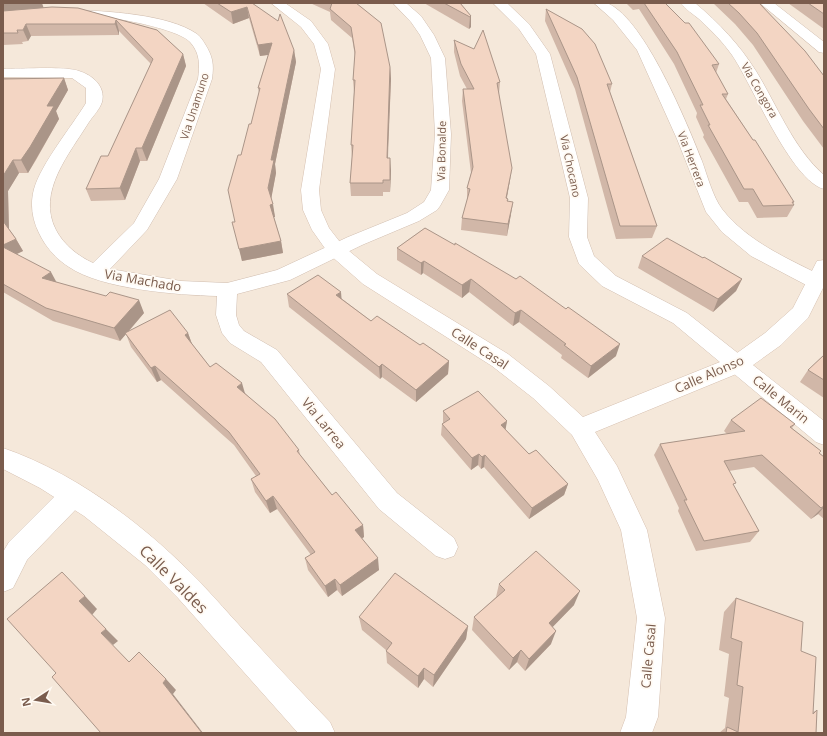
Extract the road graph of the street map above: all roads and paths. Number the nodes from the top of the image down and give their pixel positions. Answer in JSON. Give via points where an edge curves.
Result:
{"nodes":[{"id":1,"x":277,"y":3,"type":"edge"},
{"id":2,"x":399,"y":3,"type":"edge"},
{"id":3,"x":499,"y":3,"type":"edge"},
{"id":4,"x":600,"y":3,"type":"edge"},
{"id":5,"x":687,"y":3,"type":"edge"},
{"id":6,"x":766,"y":3,"type":"edge"},
{"id":7,"x":56,"y":13,"type":"edge"},
{"id":8,"x":824,"y":49,"type":"edge"},
{"id":9,"x":3,"y":73,"type":"edge"},
{"id":10,"x":824,"y":184,"type":"edge"},
{"id":11,"x":336,"y":250,"type":"junction"},
{"id":12,"x":96,"y":272,"type":"junction"},
{"id":13,"x":821,"y":274,"type":"edge"},
{"id":14,"x":227,"y":290,"type":"junction"},
{"id":15,"x":738,"y":364,"type":"junction"},
{"id":16,"x":580,"y":428,"type":"junction"},
{"id":17,"x":824,"y":435,"type":"edge"},
{"id":18,"x":3,"y":458,"type":"edge"},
{"id":19,"x":73,"y":495,"type":"junction"},
{"id":20,"x":445,"y":547,"type":"dead end"},
{"id":21,"x":3,"y":579,"type":"edge"},
{"id":22,"x":319,"y":733,"type":"edge"},
{"id":23,"x":636,"y":733,"type":"edge"}],
"edges":[{"from":1,"to":11,"type":"street","name":"Calle Casal","via":[[306,24],[321,44],[328,68],[310,190],[312,210],[321,230]]},
{"from":2,"to":11,"type":"street","name":"Via Bonalde","via":[[416,19],[438,58],[443,134],[440,190],[431,206],[412,217]]},
{"from":3,"to":15,"type":"street","name":"Via Chocano","via":[[534,37],[543,54],[579,198],[578,237],[586,259],[609,281],[680,318]]},
{"from":4,"to":13,"type":"street","name":"Via Herrera","via":[[618,17],[643,49],[685,139],[712,208],[728,228],[758,252]]},
{"from":5,"to":10,"type":"street","name":"Via Congora","via":[[706,18],[740,58],[797,154]]},
{"from":6,"to":8,"type":"street"},
{"from":7,"to":12,"type":"street","name":"Via Unamuno","via":[[117,14],[175,28],[194,38],[205,55],[207,65],[206,79],[168,179],[142,226]]},
{"from":9,"to":12,"type":"street","name":"Via Machado","via":[[74,74],[92,85],[96,94],[94,103],[50,172],[43,189],[41,208],[43,223],[61,251],[76,263]]},
{"from":11,"to":14,"type":"street","name":"Via Machado","via":[[282,275]]},
{"from":11,"to":16,"type":"street","name":"Calle Casal","via":[[370,279],[500,360],[541,392]]},
{"from":12,"to":14,"type":"street","name":"Via Machado","via":[[181,288]]},
{"from":13,"to":15,"type":"street","name":"Calle Alonso","via":[[801,313],[773,340]]},
{"from":14,"to":20,"type":"street","name":"Via Larrea","via":[[226,315],[229,328],[237,337],[269,356],[388,501]]},
{"from":15,"to":16,"type":"street","name":"Calle Alonso"},
{"from":15,"to":17,"type":"street","name":"Calle Marin"},
{"from":16,"to":23,"type":"street","name":"Calle Casal","via":[[608,474],[634,530],[651,618],[642,717]]},
{"from":18,"to":19,"type":"street","name":"Calle Valdes","via":[[35,472]]},
{"from":19,"to":21,"type":"street","via":[[18,551]]},
{"from":19,"to":22,"type":"street","name":"Calle Valdes","via":[[118,526],[173,574]]}]}
